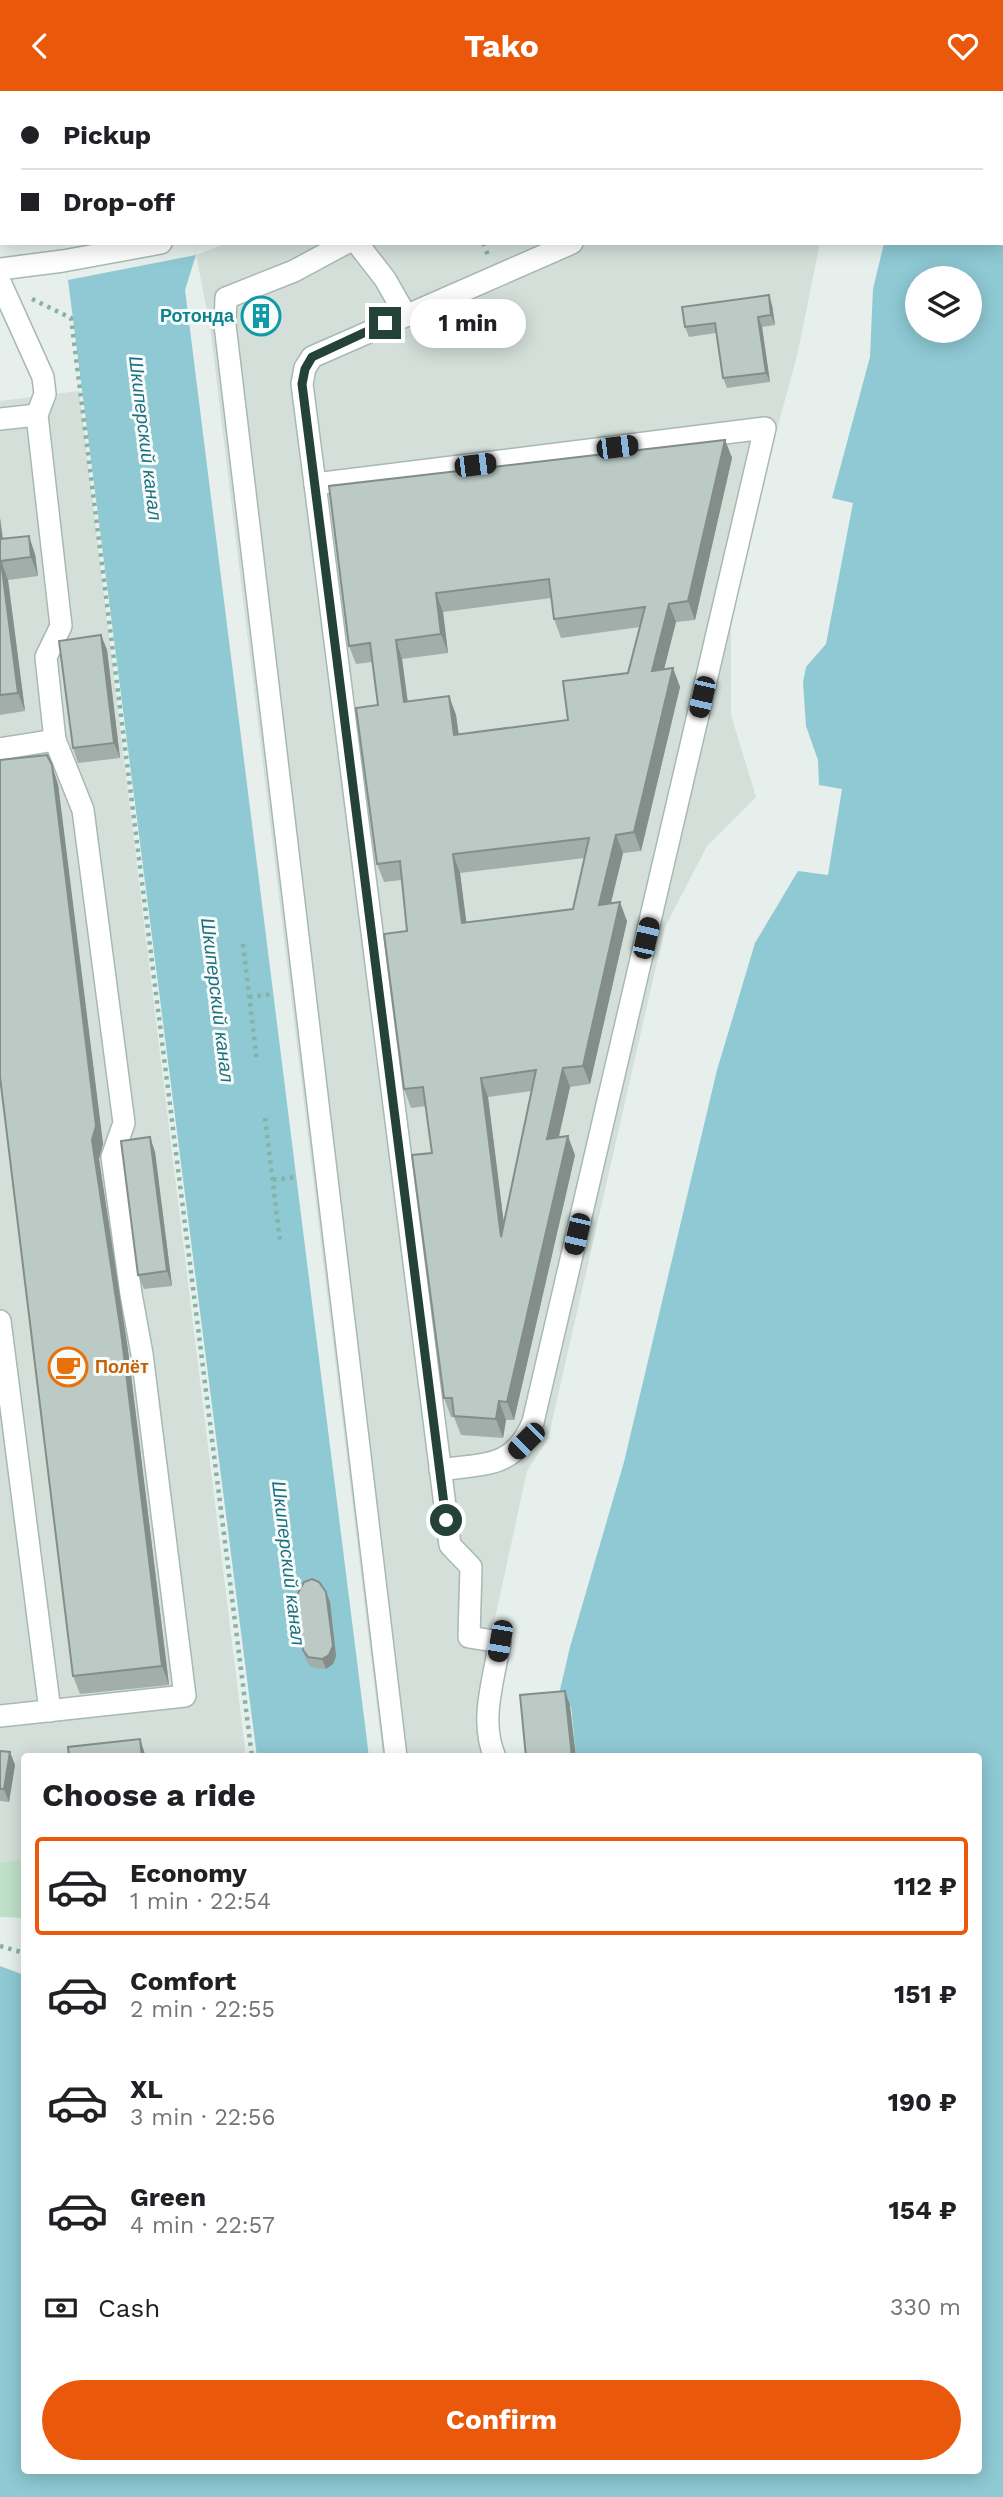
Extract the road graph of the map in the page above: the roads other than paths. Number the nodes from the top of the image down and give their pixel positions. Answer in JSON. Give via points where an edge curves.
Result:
{"nodes":[{"id":1,"x":150,"y":245,"type":"edge"},
{"id":2,"x":342,"y":245,"type":"edge"},
{"id":3,"x":359,"y":245,"type":"edge"},
{"id":4,"x":567,"y":245,"type":"edge"},
{"id":5,"x":0,"y":279,"type":"edge"},
{"id":6,"x":405,"y":314,"type":"junction"},
{"id":7,"x":37,"y":415,"type":"junction"},
{"id":8,"x":0,"y":419,"type":"edge"},
{"id":9,"x":314,"y":484,"type":"junction"},
{"id":10,"x":54,"y":740,"type":"junction"},
{"id":11,"x":0,"y":749,"type":"edge"},
{"id":12,"x":0,"y":1321,"type":"edge"},
{"id":13,"x":440,"y":1470,"type":"junction"},
{"id":14,"x":50,"y":1711,"type":"junction"},
{"id":15,"x":0,"y":1716,"type":"edge"},
{"id":16,"x":396,"y":1753,"type":"edge"},
{"id":17,"x":493,"y":1753,"type":"edge"}],
"edges":[{"from":1,"to":5,"type":"street"},
{"from":2,"to":16,"type":"street","via":[[294,271],[226,297],[225,325]]},
{"from":3,"to":6,"type":"street"},
{"from":4,"to":6,"type":"street"},
{"from":5,"to":7,"type":"street","via":[[43,377],[45,394]]},
{"from":6,"to":9,"type":"street","via":[[312,357],[305,369],[302,384]]},
{"from":7,"to":8,"type":"street"},
{"from":7,"to":10,"type":"street","via":[[61,626],[46,657]]},
{"from":9,"to":13,"type":"street"},
{"from":9,"to":13,"type":"street","via":[[765,428],[533,1422],[526,1441],[510,1457]]},
{"from":10,"to":11,"type":"street"},
{"from":10,"to":14,"type":"street","via":[[83,810],[124,1123],[113,1157],[185,1696]]},
{"from":12,"to":14,"type":"street"},
{"from":13,"to":17,"type":"street","via":[[450,1545],[471,1567],[470,1637],[500,1641],[487,1716]]},
{"from":14,"to":15,"type":"street"}]}
